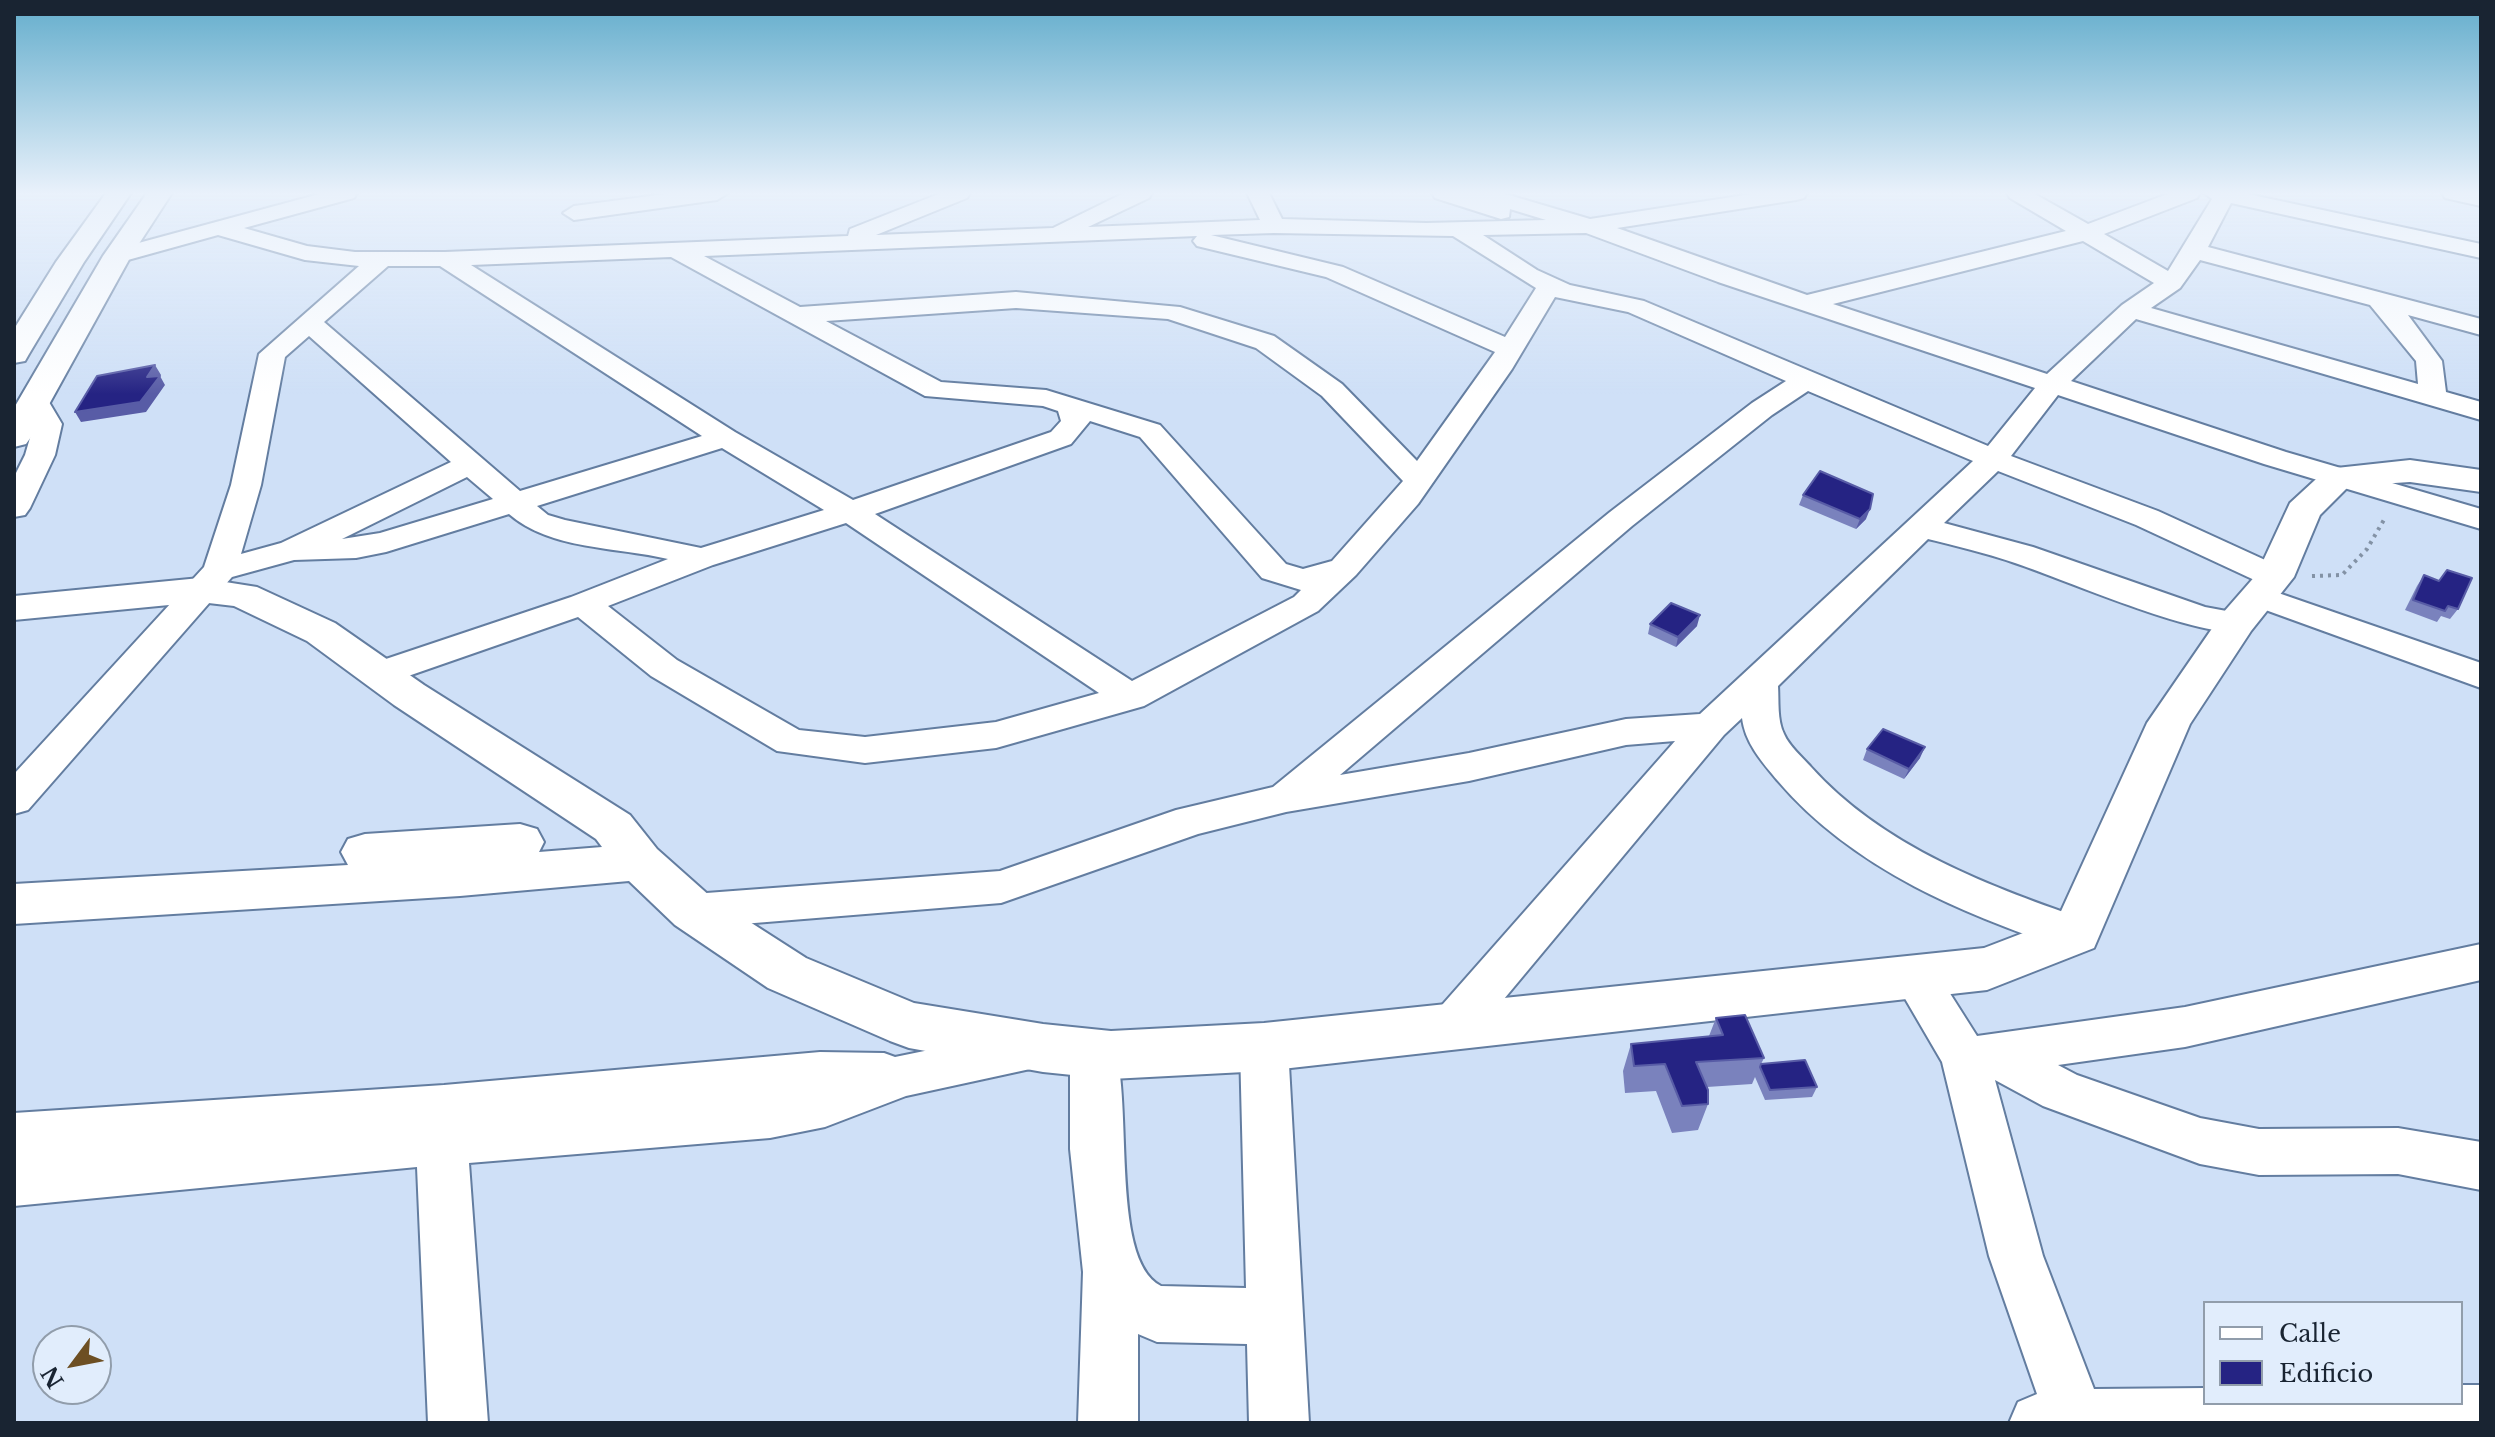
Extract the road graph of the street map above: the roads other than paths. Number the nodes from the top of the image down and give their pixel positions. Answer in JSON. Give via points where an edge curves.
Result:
{"nodes":[{"id":1,"x":71,"y":260,"type":"edge"},
{"id":2,"x":115,"y":260,"type":"edge"},
{"id":3,"x":381,"y":260,"type":"edge"},
{"id":4,"x":447,"y":260,"type":"edge"},
{"id":5,"x":695,"y":260,"type":"edge"},
{"id":6,"x":1284,"y":260,"type":"edge"},
{"id":7,"x":1505,"y":260,"type":"edge"},
{"id":8,"x":1681,"y":260,"type":"edge"},
{"id":9,"x":1977,"y":260,"type":"edge"},
{"id":10,"x":2132,"y":260,"type":"edge"},
{"id":11,"x":2187,"y":260,"type":"edge"},
{"id":12,"x":2228,"y":260,"type":"edge"},
{"id":13,"x":2171,"y":283,"type":"junction"},
{"id":14,"x":1550,"y":285,"type":"junction"},
{"id":15,"x":2379,"y":300,"type":"junction"},
{"id":16,"x":1809,"y":302,"type":"junction"},
{"id":17,"x":2131,"y":310,"type":"junction"},
{"id":18,"x":795,"y":315,"type":"junction"},
{"id":19,"x":309,"y":322,"type":"junction"},
{"id":20,"x":2481,"y":327,"type":"edge"},
{"id":21,"x":1511,"y":349,"type":"junction"},
{"id":22,"x":14,"y":354,"type":"edge"},
{"id":23,"x":1806,"y":380,"type":"junction"},
{"id":24,"x":2052,"y":384,"type":"junction"},
{"id":25,"x":2433,"y":397,"type":"junction"},
{"id":26,"x":36,"y":403,"type":"junction"},
{"id":27,"x":1072,"y":409,"type":"junction"},
{"id":28,"x":2481,"y":411,"type":"edge"},
{"id":29,"x":14,"y":437,"type":"edge"},
{"id":30,"x":725,"y":438,"type":"junction"},
{"id":31,"x":1993,"y":459,"type":"junction"},
{"id":32,"x":470,"y":464,"type":"junction"},
{"id":33,"x":2339,"y":476,"type":"junction"},
{"id":34,"x":1419,"y":480,"type":"junction"},
{"id":35,"x":2481,"y":481,"type":"edge"},
{"id":36,"x":516,"y":502,"type":"junction"},
{"id":37,"x":14,"y":508,"type":"edge"},
{"id":38,"x":850,"y":512,"type":"junction"},
{"id":39,"x":2481,"y":519,"type":"edge"},
{"id":40,"x":1922,"y":527,"type":"junction"},
{"id":41,"x":293,"y":550,"type":"junction"},
{"id":42,"x":701,"y":558,"type":"junction"},
{"id":43,"x":1344,"y":568,"type":"junction"},
{"id":44,"x":210,"y":580,"type":"junction"},
{"id":45,"x":2257,"y":599,"type":"junction"},
{"id":46,"x":583,"y":604,"type":"junction"},
{"id":47,"x":14,"y":608,"type":"edge"},
{"id":48,"x":378,"y":674,"type":"junction"},
{"id":49,"x":2481,"y":676,"type":"edge"},
{"id":50,"x":1759,"y":683,"type":"junction"},
{"id":51,"x":1131,"y":697,"type":"junction"},
{"id":52,"x":1710,"y":726,"type":"junction"},
{"id":53,"x":1286,"y":798,"type":"junction"},
{"id":54,"x":14,"y":800,"type":"edge"},
{"id":55,"x":626,"y":844,"type":"junction"},
{"id":56,"x":14,"y":875,"type":"edge"},
{"id":57,"x":14,"y":904,"type":"edge"},
{"id":58,"x":693,"y":911,"type":"junction"},
{"id":59,"x":2076,"y":934,"type":"junction"},
{"id":60,"x":2481,"y":962,"type":"edge"},
{"id":61,"x":1916,"y":978,"type":"junction"},
{"id":62,"x":1452,"y":1027,"type":"junction"},
{"id":63,"x":1264,"y":1047,"type":"junction"},
{"id":64,"x":1043,"y":1048,"type":"junction"},
{"id":65,"x":1094,"y":1053,"type":"junction"},
{"id":66,"x":1979,"y":1056,"type":"junction"},
{"id":67,"x":903,"y":1075,"type":"junction"},
{"id":68,"x":14,"y":1136,"type":"edge"},
{"id":69,"x":442,"y":1142,"type":"junction"},
{"id":70,"x":2481,"y":1166,"type":"edge"},
{"id":71,"x":14,"y":1182,"type":"edge"},
{"id":72,"x":1111,"y":1272,"type":"junction"},
{"id":73,"x":1273,"y":1317,"type":"junction"},
{"id":74,"x":2481,"y":1415,"type":"edge"},
{"id":75,"x":2057,"y":1421,"type":"edge"},
{"id":76,"x":458,"y":1423,"type":"edge"},
{"id":77,"x":1108,"y":1423,"type":"edge"},
{"id":78,"x":1279,"y":1423,"type":"edge"}],
"edges":[{"from":1,"to":22,"type":"street"},
{"from":2,"to":26,"type":"street"},
{"from":3,"to":19,"type":"street"},
{"from":4,"to":30,"type":"street"},
{"from":5,"to":18,"type":"street"},
{"from":6,"to":21,"type":"street","via":[[1334,272]]},
{"from":7,"to":14,"type":"street"},
{"from":8,"to":16,"type":"street"},
{"from":9,"to":16,"type":"street"},
{"from":10,"to":13,"type":"street"},
{"from":11,"to":13,"type":"street"},
{"from":12,"to":15,"type":"street"},
{"from":13,"to":17,"type":"street"},
{"from":14,"to":21,"type":"street"},
{"from":14,"to":23,"type":"street","via":[[1635,306]]},
{"from":15,"to":20,"type":"street"},
{"from":15,"to":25,"type":"street","via":[[2429,361]]},
{"from":16,"to":24,"type":"street"},
{"from":17,"to":24,"type":"street"},
{"from":17,"to":25,"type":"street"},
{"from":18,"to":27,"type":"street","via":[[935,390],[1046,398]]},
{"from":18,"to":34,"type":"street","via":[[1016,300],[1171,312],[1265,342],[1332,390]]},
{"from":19,"to":32,"type":"street"},
{"from":19,"to":44,"type":"street","via":[[272,354],[246,485]]},
{"from":21,"to":34,"type":"street"},
{"from":23,"to":31,"type":"street"},
{"from":23,"to":53,"type":"street","via":[[1621,519]]},
{"from":24,"to":31,"type":"street"},
{"from":24,"to":33,"type":"street"},
{"from":25,"to":28,"type":"street"},
{"from":26,"to":29,"type":"street"},
{"from":26,"to":37,"type":"street","via":[[48,424],[40,455]]},
{"from":27,"to":38,"type":"street","via":[[1076,423],[1061,438]]},
{"from":27,"to":43,"type":"street","via":[[1150,431],[1274,571],[1303,580]]},
{"from":30,"to":36,"type":"street"},
{"from":30,"to":38,"type":"street"},
{"from":31,"to":40,"type":"street"},
{"from":31,"to":45,"type":"street","via":[[2147,518]]},
{"from":32,"to":36,"type":"street"},
{"from":32,"to":41,"type":"street"},
{"from":33,"to":35,"type":"street","via":[[2410,471]]},
{"from":33,"to":39,"type":"street"},
{"from":33,"to":45,"type":"street","via":[[2303,511]]},
{"from":34,"to":43,"type":"street"},
{"from":36,"to":41,"type":"street","via":[[386,542]]},
{"from":36,"to":42,"type":"street","via":[[537,522],[570,533]]},
{"from":38,"to":42,"type":"street"},
{"from":38,"to":51,"type":"street"},
{"from":40,"to":45,"type":"street","via":[[2021,554],[2198,616]]},
{"from":40,"to":50,"type":"street"},
{"from":41,"to":44,"type":"street"},
{"from":42,"to":46,"type":"street"},
{"from":43,"to":51,"type":"street","via":[[1306,604]]},
{"from":44,"to":47,"type":"street"},
{"from":44,"to":48,"type":"street","via":[[321,632]]},
{"from":44,"to":54,"type":"street"},
{"from":45,"to":49,"type":"street","via":[[2323,617]]},
{"from":45,"to":59,"type":"street","via":[[2169,723]]},
{"from":46,"to":48,"type":"street"},
{"from":46,"to":51,"type":"street","via":[[664,668],[791,742],[865,750],[996,735]]},
{"from":48,"to":55,"type":"street"},
{"from":50,"to":52,"type":"street"},
{"from":50,"to":59,"type":"street","via":[[1765,736],[1804,788],[1871,841],[1947,882]]},
{"from":52,"to":53,"type":"street","via":[[1626,732],[1469,767]]},
{"from":52,"to":62,"type":"street"},
{"from":53,"to":58,"type":"street","via":[[1191,821],[1001,887]]},
{"from":55,"to":56,"type":"street","via":[[568,838]]},
{"from":55,"to":57,"type":"street","via":[[460,877]]},
{"from":55,"to":58,"type":"street"},
{"from":58,"to":64,"type":"street","via":[[787,973],[909,1025]]},
{"from":59,"to":61,"type":"street","via":[[1987,969]]},
{"from":60,"to":66,"type":"street","via":[[2185,1027]]},
{"from":61,"to":62,"type":"street"},
{"from":61,"to":66,"type":"street"},
{"from":62,"to":63,"type":"street"},
{"from":63,"to":65,"type":"street"},
{"from":63,"to":73,"type":"street"},
{"from":64,"to":65,"type":"street"},
{"from":64,"to":67,"type":"street"},
{"from":65,"to":72,"type":"street","via":[[1096,1149]]},
{"from":66,"to":70,"type":"street","via":[[2200,1141],[2259,1152],[2398,1151]]},
{"from":66,"to":75,"type":"street","via":[[2016,1256]]},
{"from":67,"to":68,"type":"street","via":[[820,1073],[444,1107]]},
{"from":67,"to":69,"type":"street","via":[[825,1105],[770,1116]]},
{"from":69,"to":71,"type":"street"},
{"from":69,"to":76,"type":"street"},
{"from":72,"to":73,"type":"street","via":[[1132,1301],[1157,1314]]},
{"from":72,"to":77,"type":"street"},
{"from":73,"to":78,"type":"street"},
{"from":74,"to":75,"type":"street"}]}
